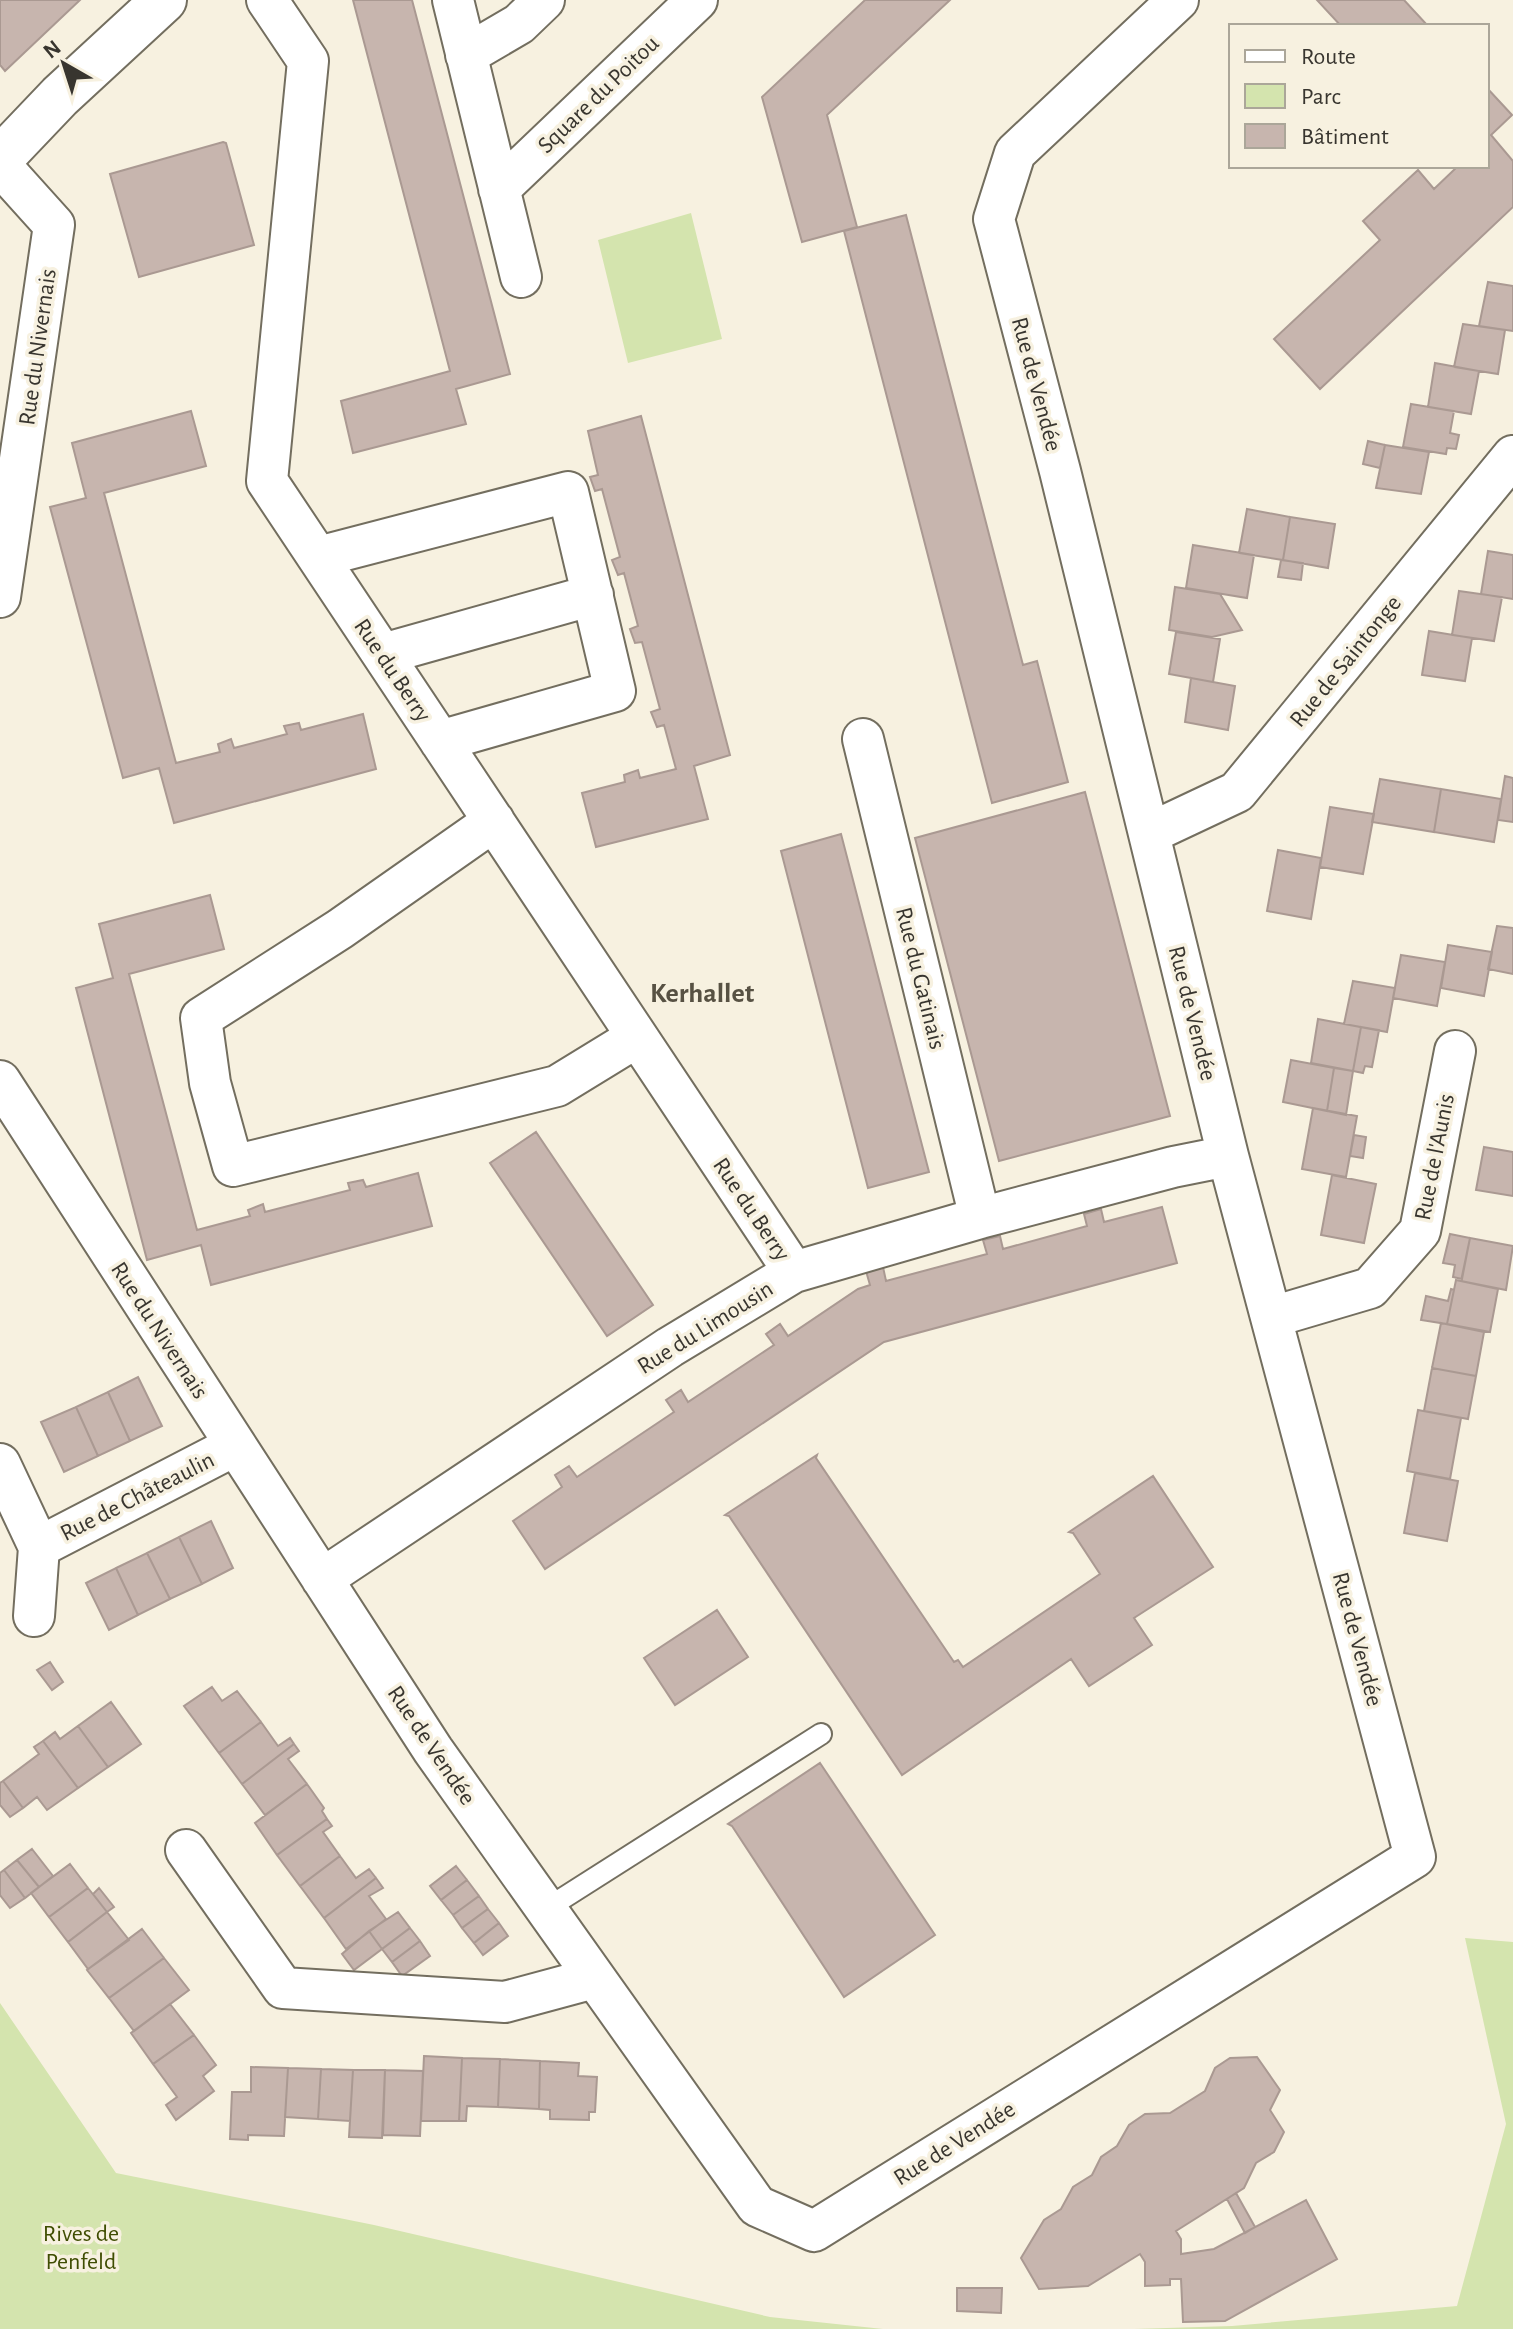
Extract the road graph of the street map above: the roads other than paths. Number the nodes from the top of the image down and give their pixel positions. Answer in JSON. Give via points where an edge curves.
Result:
{"nodes":[{"id":1,"x":164,"y":0,"type":"edge"},
{"id":2,"x":267,"y":0,"type":"edge"},
{"id":3,"x":453,"y":0,"type":"edge"},
{"id":4,"x":544,"y":0,"type":"edge"},
{"id":5,"x":697,"y":0,"type":"edge"},
{"id":6,"x":1178,"y":0,"type":"edge"},
{"id":7,"x":466,"y":55,"type":"junction"},
{"id":8,"x":0,"y":162,"type":"edge"},
{"id":9,"x":499,"y":189,"type":"junction"},
{"id":10,"x":521,"y":277,"type":"dead end"},
{"id":11,"x":1513,"y":456,"type":"edge"},
{"id":12,"x":318,"y":557,"type":"junction"},
{"id":13,"x":593,"y":595,"type":"junction"},
{"id":14,"x":0,"y":597,"type":"edge"},
{"id":15,"x":383,"y":654,"type":"junction"},
{"id":16,"x":863,"y":739,"type":"dead end"},
{"id":17,"x":440,"y":741,"type":"junction"},
{"id":18,"x":494,"y":821,"type":"junction"},
{"id":19,"x":1150,"y":833,"type":"junction"},
{"id":20,"x":637,"y":1037,"type":"junction"},
{"id":21,"x":1455,"y":1051,"type":"dead end"},
{"id":22,"x":0,"y":1081,"type":"edge"},
{"id":23,"x":1228,"y":1156,"type":"junction"},
{"id":24,"x":980,"y":1218,"type":"junction"},
{"id":25,"x":794,"y":1272,"type":"junction"},
{"id":26,"x":1272,"y":1317,"type":"junction"},
{"id":27,"x":234,"y":1446,"type":"junction"},
{"id":28,"x":0,"y":1464,"type":"edge"},
{"id":29,"x":39,"y":1547,"type":"junction"},
{"id":30,"x":322,"y":1579,"type":"junction"},
{"id":31,"x":34,"y":1616,"type":"dead end"},
{"id":32,"x":821,"y":1734,"type":"dead end"},
{"id":33,"x":186,"y":1850,"type":"dead end"},
{"id":34,"x":546,"y":1909,"type":"junction"},
{"id":35,"x":594,"y":1978,"type":"junction"}],
"edges":[{"from":1,"to":8,"type":"street","via":[[60,96]]},
{"from":2,"to":12,"type":"street","name":"Rue du Berry","via":[[308,61],[267,481]]},
{"from":3,"to":7,"type":"street"},
{"from":4,"to":7,"type":"street","via":[[519,24]]},
{"from":5,"to":9,"type":"street","name":"Square du Poitou"},
{"from":6,"to":19,"type":"street","name":"Rue de Vendée","via":[[1015,153],[994,219]]},
{"from":7,"to":9,"type":"street"},
{"from":8,"to":14,"type":"street","name":"Rue du Nivernais","via":[[54,225]]},
{"from":9,"to":10,"type":"street"},
{"from":11,"to":19,"type":"street","name":"Rue de Saintonge","via":[[1237,792]]},
{"from":12,"to":13,"type":"street","via":[[568,492]]},
{"from":12,"to":15,"type":"street","name":"Rue du Berry"},
{"from":13,"to":15,"type":"street"},
{"from":13,"to":17,"type":"street","via":[[615,691]]},
{"from":15,"to":17,"type":"street","name":"Rue du Berry"},
{"from":16,"to":24,"type":"street","name":"Rue du Gatinais"},
{"from":17,"to":18,"type":"street","name":"Rue du Berry"},
{"from":18,"to":20,"type":"street","name":"Rue du Berry"},
{"from":18,"to":20,"type":"street","via":[[201,1018],[210,1083],[233,1166],[557,1086]]},
{"from":19,"to":23,"type":"street","name":"Rue de Vendée"},
{"from":20,"to":25,"type":"street","name":"Rue du Berry"},
{"from":21,"to":26,"type":"street","name":"Rue de l'Aunis","via":[[1420,1231],[1370,1288]]},
{"from":22,"to":27,"type":"street","name":"Rue du Nivernais"},
{"from":23,"to":24,"type":"street","name":"Rue du Limousin"},
{"from":23,"to":26,"type":"street","name":"Rue de Vendée"},
{"from":24,"to":25,"type":"street","name":"Rue du Limousin"},
{"from":25,"to":30,"type":"street","name":"Rue du Limousin","via":[[670,1347]]},
{"from":26,"to":35,"type":"street","name":"Rue de Vendée","via":[[1415,1857],[814,2231],[757,2206]]},
{"from":27,"to":29,"type":"street","name":"Rue de Châteaulin"},
{"from":27,"to":30,"type":"street","name":"Rue du Nivernais"},
{"from":28,"to":29,"type":"street","name":"Rue de Châteaulin"},
{"from":29,"to":31,"type":"street","name":"Rue de Châteaulin"},
{"from":30,"to":34,"type":"street","name":"Rue de Vendée","via":[[433,1750]]},
{"from":32,"to":34,"type":"lane"},
{"from":33,"to":35,"type":"street","via":[[283,1988],[505,2002]]},
{"from":34,"to":35,"type":"street","name":"Rue de Vendée"}]}
